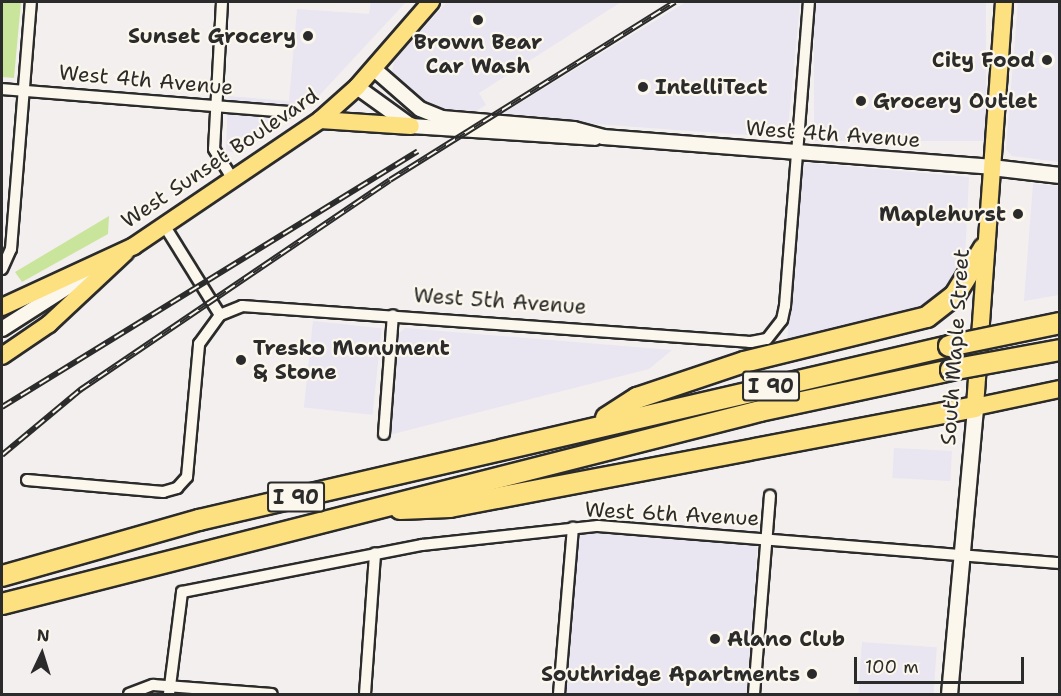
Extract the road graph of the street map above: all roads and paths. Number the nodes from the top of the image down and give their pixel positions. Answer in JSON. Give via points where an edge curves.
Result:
{"nodes":[{"id":1,"x":31,"y":2,"type":"edge"},
{"id":2,"x":222,"y":2,"type":"edge"},
{"id":3,"x":431,"y":2,"type":"edge"},
{"id":4,"x":809,"y":2,"type":"edge"},
{"id":5,"x":1004,"y":2,"type":"edge"},
{"id":6,"x":373,"y":68,"type":"junction"},
{"id":7,"x":357,"y":87,"type":"junction"},
{"id":8,"x":2,"y":89,"type":"edge"},
{"id":9,"x":24,"y":90,"type":"junction"},
{"id":10,"x":213,"y":107,"type":"junction"},
{"id":11,"x":287,"y":112,"type":"dead end"},
{"id":12,"x":321,"y":120,"type":"junction"},
{"id":13,"x":411,"y":126,"type":"junction"},
{"id":14,"x":603,"y":137,"type":"junction"},
{"id":15,"x":797,"y":152,"type":"junction"},
{"id":16,"x":990,"y":167,"type":"junction"},
{"id":17,"x":1059,"y":175,"type":"edge"},
{"id":18,"x":232,"y":178,"type":"junction"},
{"id":19,"x":164,"y":225,"type":"junction"},
{"id":20,"x":134,"y":246,"type":"junction"},
{"id":21,"x":984,"y":248,"type":"junction"},
{"id":22,"x":2,"y":269,"type":"edge"},
{"id":23,"x":2,"y":307,"type":"edge"},
{"id":24,"x":220,"y":315,"type":"junction"},
{"id":25,"x":393,"y":315,"type":"junction"},
{"id":26,"x":1059,"y":324,"type":"edge"},
{"id":27,"x":2,"y":329,"type":"edge"},
{"id":28,"x":1059,"y":350,"type":"edge"},
{"id":29,"x":2,"y":356,"type":"edge"},
{"id":30,"x":1059,"y":389,"type":"edge"},
{"id":31,"x":975,"y":407,"type":"junction"},
{"id":32,"x":594,"y":426,"type":"junction"},
{"id":33,"x":384,"y":434,"type":"dead end"},
{"id":34,"x":27,"y":480,"type":"dead end"},
{"id":35,"x":770,"y":496,"type":"dead end"},
{"id":36,"x":361,"y":510,"type":"junction"},
{"id":37,"x":573,"y":528,"type":"junction"},
{"id":38,"x":767,"y":539,"type":"junction"},
{"id":39,"x":375,"y":553,"type":"junction"},
{"id":40,"x":960,"y":555,"type":"junction"},
{"id":41,"x":1059,"y":563,"type":"edge"},
{"id":42,"x":2,"y":576,"type":"edge"},
{"id":43,"x":2,"y":604,"type":"edge"},
{"id":44,"x":169,"y":690,"type":"edge"},
{"id":45,"x":129,"y":694,"type":"edge"},
{"id":46,"x":272,"y":694,"type":"edge"},
{"id":47,"x":365,"y":694,"type":"edge"},
{"id":48,"x":559,"y":694,"type":"edge"},
{"id":49,"x":754,"y":694,"type":"edge"},
{"id":50,"x":950,"y":694,"type":"edge"}],
"edges":[{"from":1,"to":9,"type":"street"},
{"from":2,"to":10,"type":"street"},
{"from":3,"to":6,"type":"main road","name":"West Sunset Boulevard"},
{"from":4,"to":15,"type":"street"},
{"from":5,"to":16,"type":"main road","name":"South Maple Street"},
{"from":6,"to":7,"type":"main road","name":"West Sunset Boulevard"},
{"from":6,"to":14,"type":"street","name":"West 4th Avenue","via":[[434,116],[574,129]]},
{"from":7,"to":12,"type":"main road","name":"West Sunset Boulevard"},
{"from":7,"to":13,"type":"street"},
{"from":8,"to":9,"type":"street","name":"West 4th Avenue"},
{"from":9,"to":10,"type":"street","name":"West 4th Avenue"},
{"from":9,"to":22,"type":"street","via":[[11,249]]},
{"from":10,"to":11,"type":"street","name":"West 4th Avenue"},
{"from":10,"to":18,"type":"street","via":[[214,150]]},
{"from":12,"to":13,"type":"main road"},
{"from":12,"to":18,"type":"main road","name":"West Sunset Boulevard"},
{"from":13,"to":14,"type":"street","name":"West 4th Avenue","via":[[574,140]]},
{"from":14,"to":15,"type":"street","name":"West 4th Avenue"},
{"from":15,"to":16,"type":"street","name":"West 4th Avenue"},
{"from":15,"to":25,"type":"street","name":"West 5th Avenue","via":[[784,306],[776,331],[752,342]]},
{"from":16,"to":17,"type":"main road","name":"West 4th Avenue"},
{"from":16,"to":21,"type":"main road","name":"South Maple Street"},
{"from":18,"to":19,"type":"main road","name":"West Sunset Boulevard"},
{"from":19,"to":20,"type":"main road","name":"West Sunset Boulevard"},
{"from":19,"to":24,"type":"street"},
{"from":20,"to":23,"type":"main road","name":"West Sunset Boulevard"},
{"from":20,"to":27,"type":"street"},
{"from":20,"to":29,"type":"main road","via":[[49,324]]},
{"from":21,"to":31,"type":"main road","name":"South Maple Street"},
{"from":21,"to":32,"type":"highway","via":[[955,295],[927,317],[744,362],[637,398]]},
{"from":24,"to":25,"type":"street","name":"West 5th Avenue","via":[[259,304]]},
{"from":24,"to":34,"type":"street","via":[[200,344],[186,477],[177,488],[163,492]]},
{"from":25,"to":33,"type":"street"},
{"from":26,"to":32,"type":"highway","number":"I 90","bridge":true,"via":[[949,345]]},
{"from":28,"to":36,"type":"highway","number":"I 90","bridge":true,"via":[[951,370]]},
{"from":30,"to":31,"type":"main road"},
{"from":31,"to":36,"type":"highway","via":[[450,507]]},
{"from":31,"to":40,"type":"main road","name":"South Maple Street"},
{"from":32,"to":42,"type":"highway","number":"I 90","via":[[198,520]]},
{"from":35,"to":38,"type":"street"},
{"from":36,"to":43,"type":"highway","number":"I 90"},
{"from":37,"to":38,"type":"street","name":"West 6th Avenue"},
{"from":37,"to":39,"type":"street","name":"West 6th Avenue"},
{"from":37,"to":48,"type":"street"},
{"from":38,"to":40,"type":"street","name":"West 6th Avenue"},
{"from":38,"to":49,"type":"street"},
{"from":39,"to":44,"type":"street","name":"West 6th Avenue","via":[[180,594]]},
{"from":39,"to":47,"type":"street"},
{"from":40,"to":41,"type":"street","name":"West 6th Avenue"},
{"from":40,"to":50,"type":"main road","name":"South Maple Street"},
{"from":44,"to":45,"type":"street","via":[[149,685]]},
{"from":44,"to":46,"type":"street"}]}
